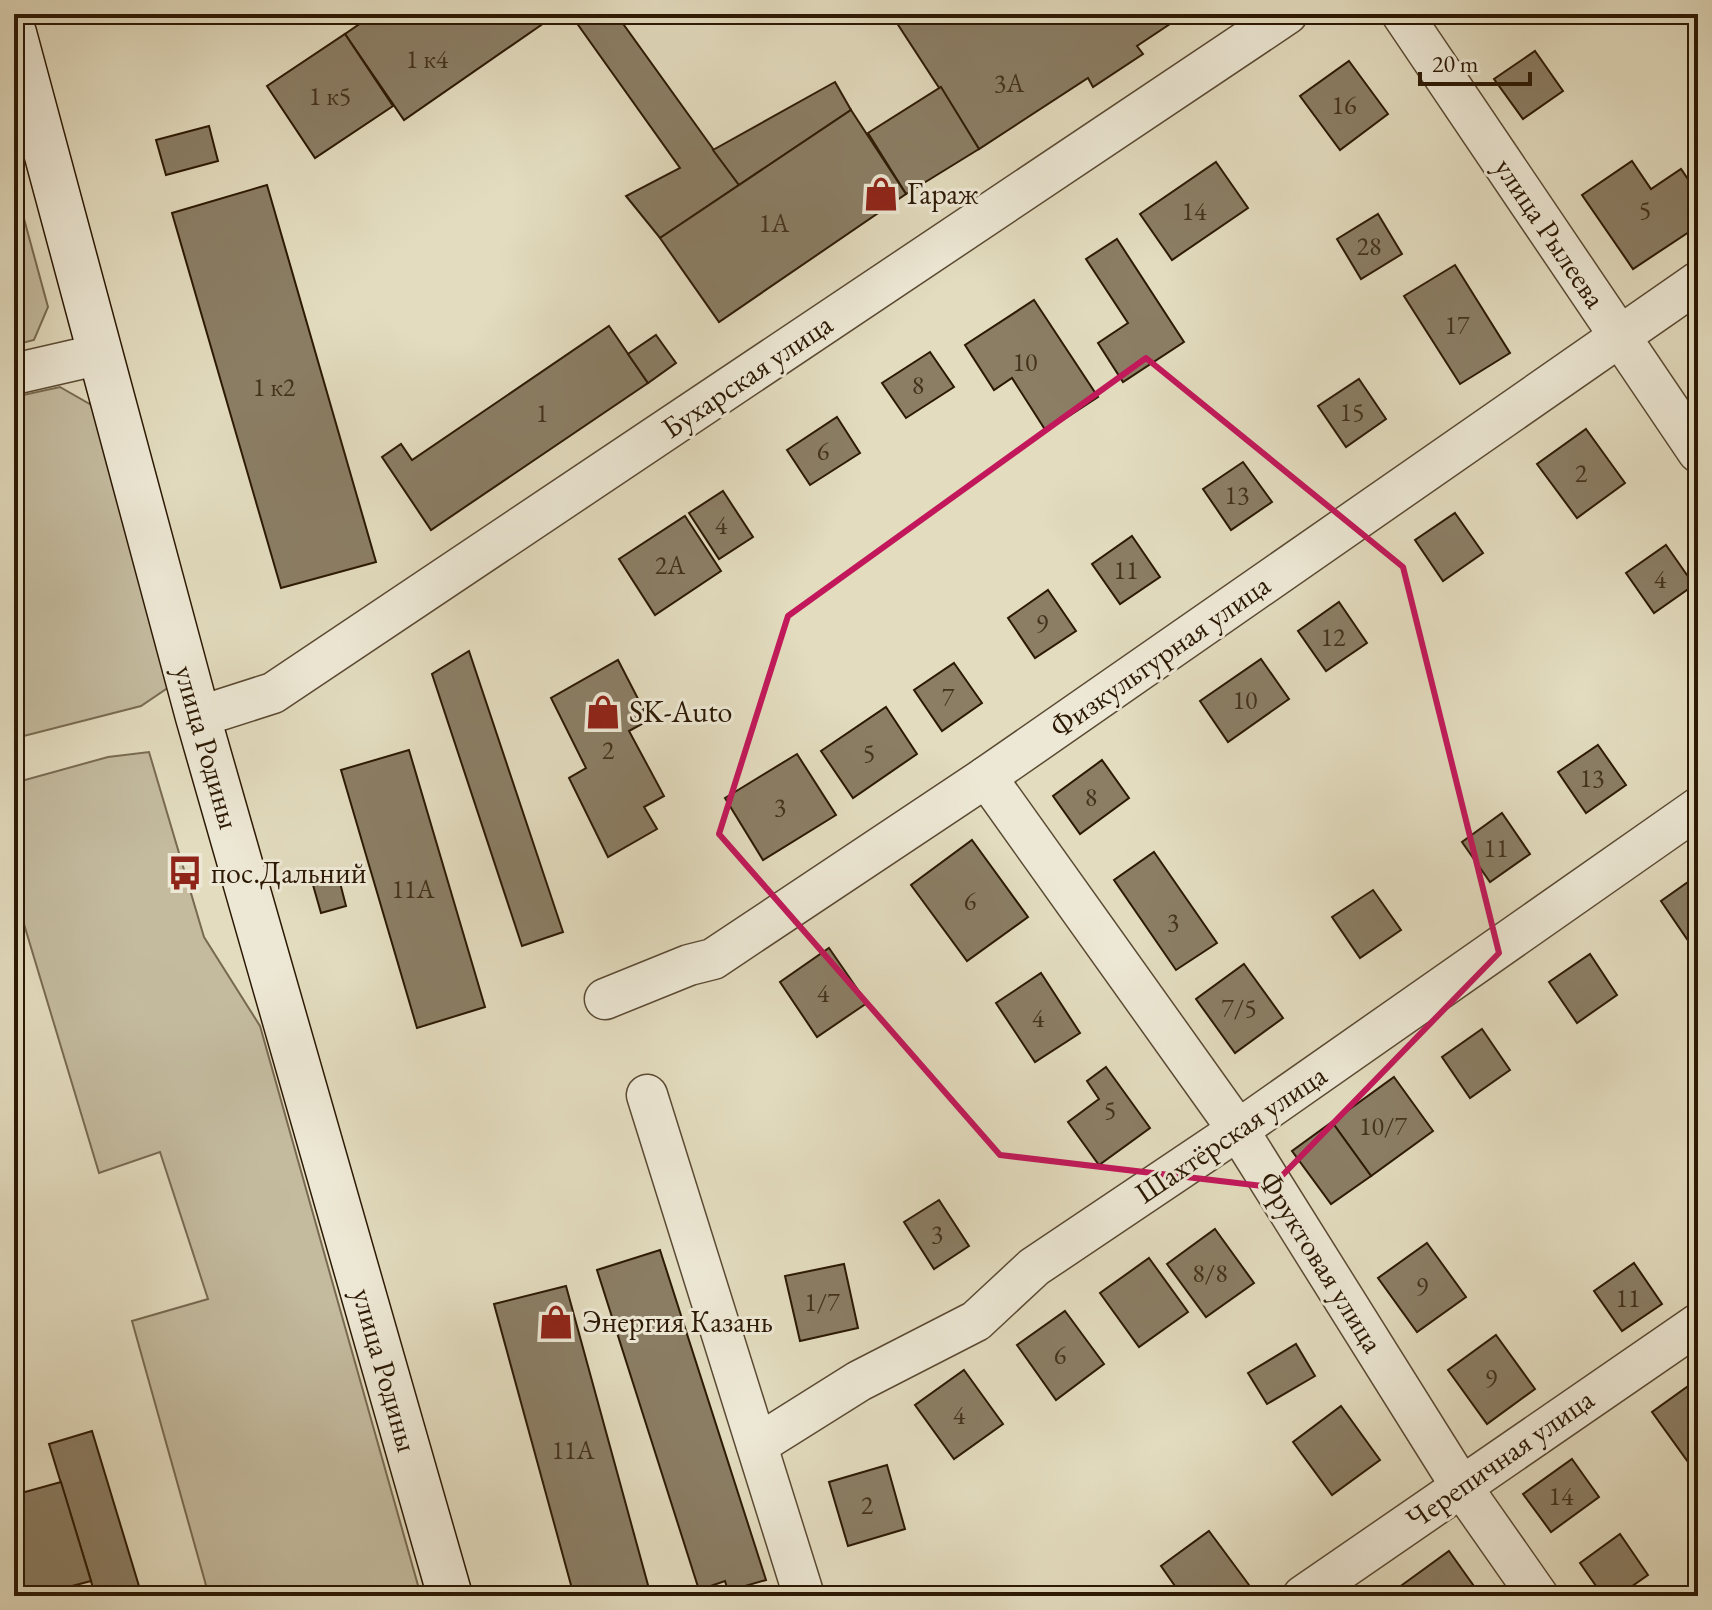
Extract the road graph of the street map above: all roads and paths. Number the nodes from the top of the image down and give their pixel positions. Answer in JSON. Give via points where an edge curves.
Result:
{"nodes":[{"id":1,"x":1287,"y":14,"type":"edge"},
{"id":2,"x":1402,"y":14,"type":"edge"},
{"id":3,"x":14,"y":33,"type":"edge"},
{"id":4,"x":1698,"y":282,"type":"edge"},
{"id":5,"x":1619,"y":335,"type":"junction"},
{"id":6,"x":101,"y":354,"type":"junction"},
{"id":7,"x":14,"y":374,"type":"edge"},
{"id":8,"x":1698,"y":452,"type":"edge"},
{"id":9,"x":198,"y":717,"type":"junction"},
{"id":10,"x":986,"y":777,"type":"junction"},
{"id":11,"x":1698,"y":808,"type":"edge"},
{"id":12,"x":605,"y":999,"type":"dead end"},
{"id":13,"x":647,"y":1095,"type":"dead end"},
{"id":14,"x":1238,"y":1130,"type":"junction"},
{"id":15,"x":1698,"y":1324,"type":"edge"},
{"id":16,"x":757,"y":1445,"type":"junction"},
{"id":17,"x":1461,"y":1486,"type":"junction"},
{"id":18,"x":450,"y":1596,"type":"edge"},
{"id":19,"x":804,"y":1596,"type":"edge"},
{"id":20,"x":1303,"y":1596,"type":"edge"},
{"id":21,"x":1538,"y":1596,"type":"edge"}],
"edges":[{"from":1,"to":9,"type":"street","name":"Бухарская улица","via":[[273,693]]},
{"from":2,"to":5,"type":"street","name":"улица Рылеева"},
{"from":3,"to":6,"type":"street","name":"улица Родины"},
{"from":4,"to":5,"type":"street","name":"Физкультурная улица"},
{"from":5,"to":8,"type":"street","name":"улица Рылеева"},
{"from":5,"to":10,"type":"street","name":"Физкультурная улица"},
{"from":6,"to":7,"type":"street"},
{"from":6,"to":9,"type":"street","name":"улица Родины"},
{"from":9,"to":18,"type":"street","name":"улица Родины"},
{"from":10,"to":12,"type":"street","name":"Физкультурная улица","via":[[713,959]]},
{"from":10,"to":14,"type":"street","name":"Фруктовая улица"},
{"from":11,"to":14,"type":"street","name":"Шахтёрская улица"},
{"from":13,"to":16,"type":"street"},
{"from":14,"to":16,"type":"street","name":"Шахтёрская улица","via":[[1034,1267],[976,1321],[859,1381]]},
{"from":14,"to":17,"type":"street","name":"Фруктовая улица"},
{"from":15,"to":17,"type":"street","name":"Черепичная улица"},
{"from":16,"to":19,"type":"street"},
{"from":17,"to":20,"type":"street","name":"Черепичная улица"},
{"from":17,"to":21,"type":"street","name":"Фруктовая улица"}]}
